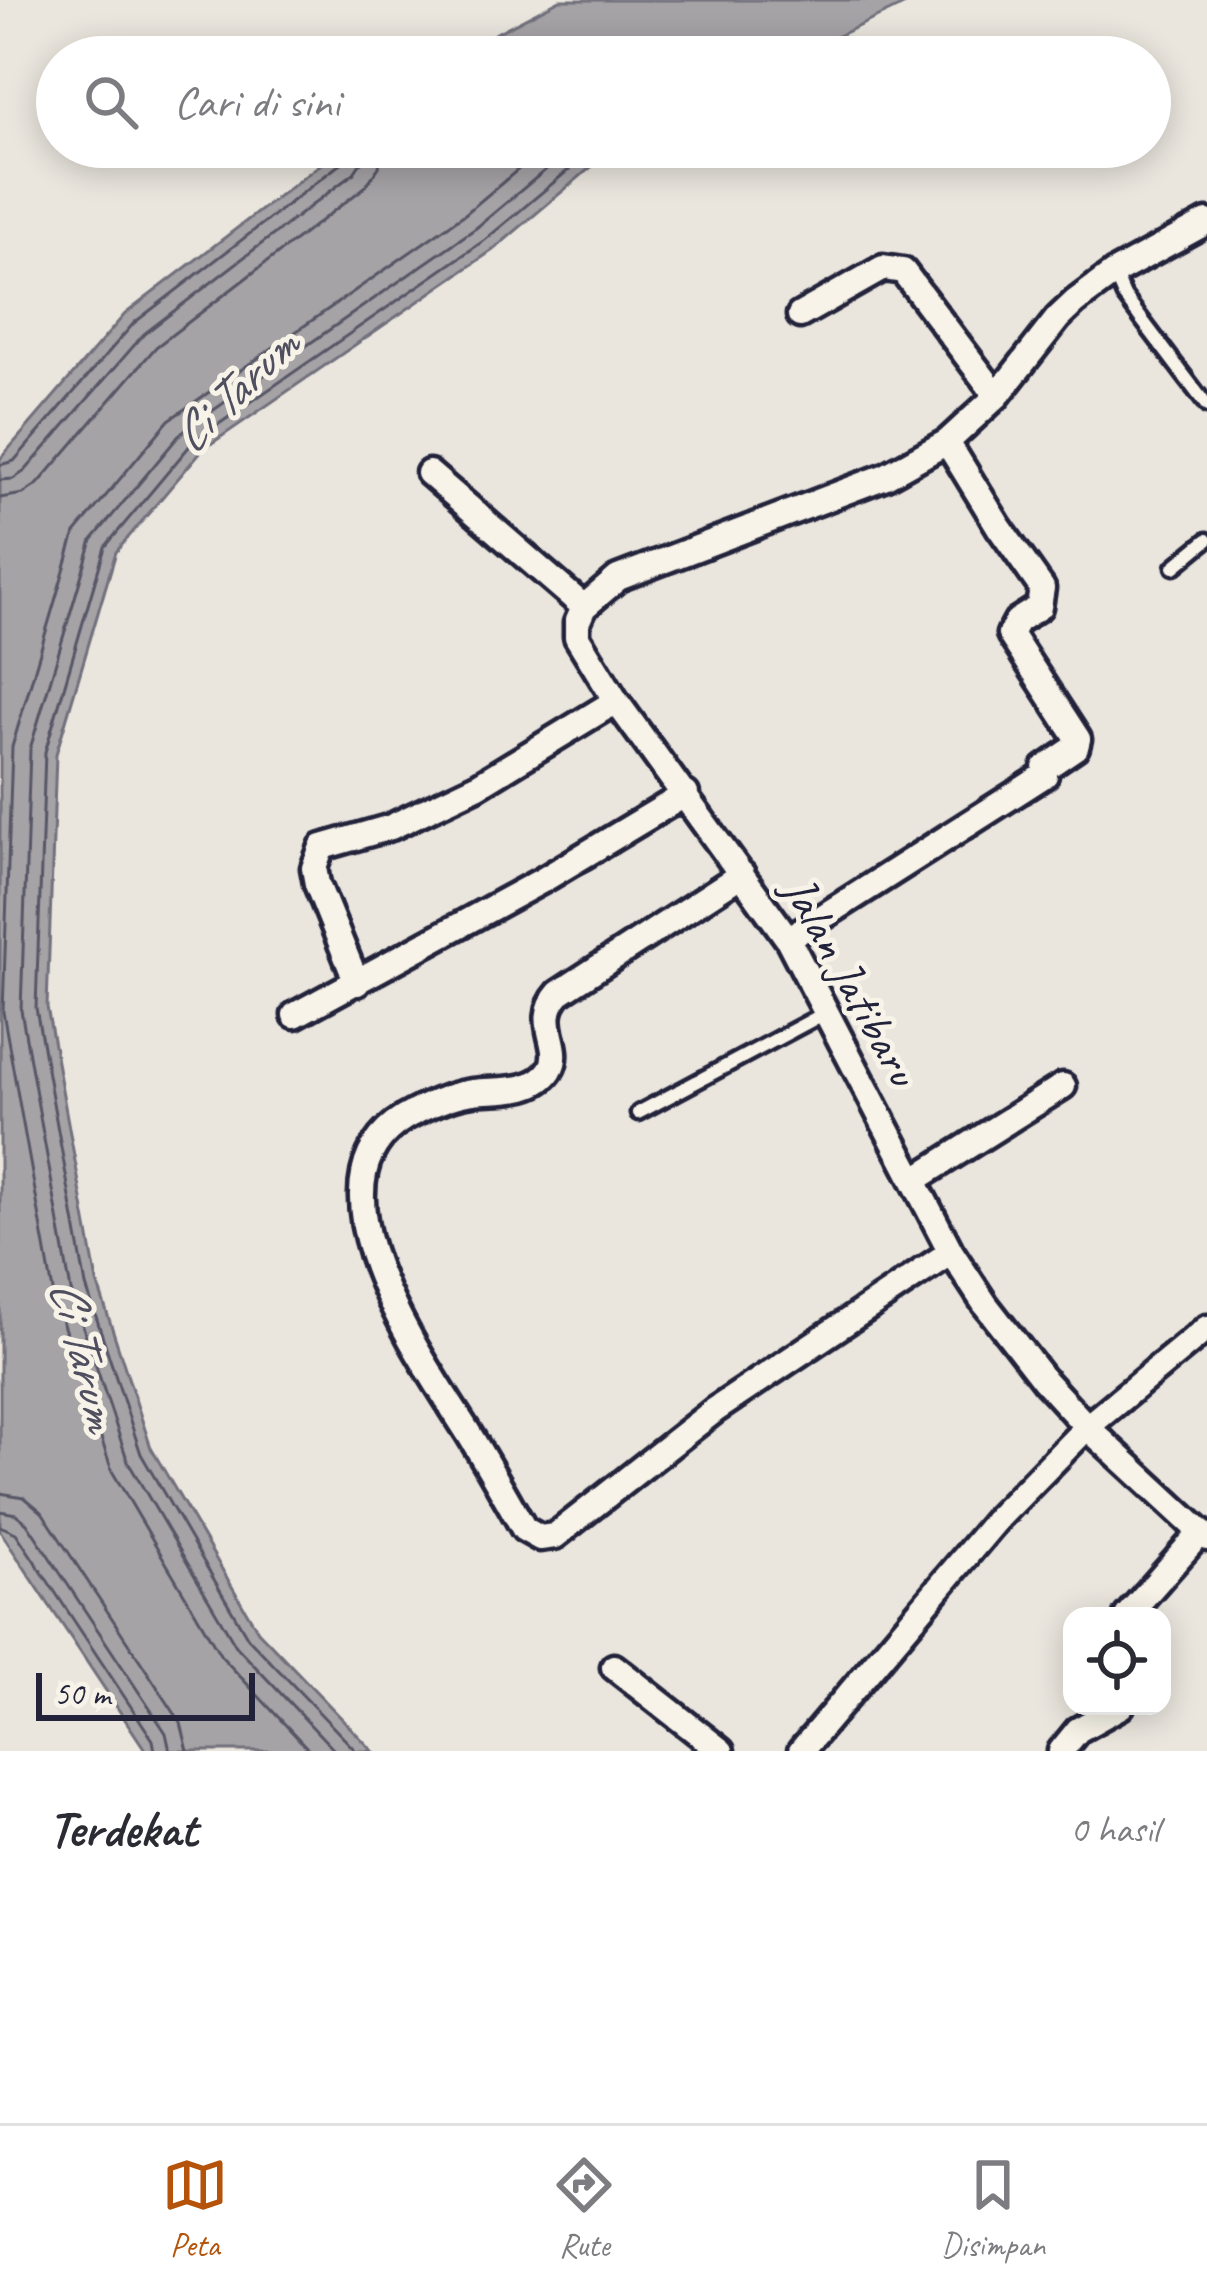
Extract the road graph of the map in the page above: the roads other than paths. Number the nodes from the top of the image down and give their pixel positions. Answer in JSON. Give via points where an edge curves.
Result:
{"nodes":[{"id":1,"x":1207,"y":222,"type":"edge"},
{"id":2,"x":1114,"y":273,"type":"junction"},
{"id":3,"x":800,"y":314,"type":"dead end"},
{"id":4,"x":997,"y":396,"type":"junction"},
{"id":5,"x":1207,"y":406,"type":"edge"},
{"id":6,"x":947,"y":442,"type":"junction"},
{"id":7,"x":429,"y":473,"type":"dead end"},
{"id":8,"x":1207,"y":540,"type":"edge"},
{"id":9,"x":1174,"y":568,"type":"dead end"},
{"id":10,"x":584,"y":607,"type":"junction"},
{"id":11,"x":616,"y":700,"type":"junction"},
{"id":12,"x":686,"y":794,"type":"junction"},
{"id":13,"x":742,"y":874,"type":"junction"},
{"id":14,"x":788,"y":939,"type":"junction"},
{"id":15,"x":357,"y":983,"type":"junction"},
{"id":16,"x":829,"y":1012,"type":"junction"},
{"id":17,"x":295,"y":1015,"type":"dead end"},
{"id":18,"x":1064,"y":1087,"type":"dead end"},
{"id":19,"x":638,"y":1113,"type":"dead end"},
{"id":20,"x":914,"y":1180,"type":"junction"},
{"id":21,"x":951,"y":1252,"type":"junction"},
{"id":22,"x":1207,"y":1328,"type":"edge"},
{"id":23,"x":1087,"y":1427,"type":"junction"},
{"id":24,"x":1204,"y":1535,"type":"edge"},
{"id":25,"x":1136,"y":1607,"type":"edge"},
{"id":26,"x":614,"y":1667,"type":"dead end"},
{"id":27,"x":1105,"y":1715,"type":"edge"},
{"id":28,"x":721,"y":1751,"type":"edge"},
{"id":29,"x":801,"y":1751,"type":"edge"},
{"id":30,"x":1061,"y":1751,"type":"edge"}],
"edges":[{"from":1,"to":2,"type":"street"},
{"from":2,"to":4,"type":"street","via":[[1058,318]]},
{"from":2,"to":5,"type":"lane"},
{"from":3,"to":4,"type":"street","via":[[884,268],[903,271]]},
{"from":4,"to":6,"type":"street"},
{"from":6,"to":10,"type":"street","via":[[886,476],[618,578]]},
{"from":6,"to":14,"type":"street","via":[[1042,588],[1039,607],[1010,634],[1076,747],[1045,775]]},
{"from":7,"to":10,"type":"street"},
{"from":8,"to":9,"type":"lane"},
{"from":10,"to":11,"type":"street","name":"Jalan Jatibaru","via":[[577,637]]},
{"from":11,"to":12,"type":"street","name":"Jalan Jatibaru"},
{"from":11,"to":15,"type":"street","via":[[477,785],[391,827],[322,847],[317,884]]},
{"from":12,"to":13,"type":"street","name":"Jalan Jatibaru"},
{"from":12,"to":15,"type":"street"},
{"from":13,"to":14,"type":"street","name":"Jalan Jatibaru"},
{"from":13,"to":21,"type":"street","via":[[559,993],[547,1022],[551,1069],[534,1084],[450,1098],[385,1133],[368,1164],[366,1244],[403,1330],[524,1528],[556,1536],[715,1410]]},
{"from":14,"to":16,"type":"street","name":"Jalan Jatibaru"},
{"from":15,"to":17,"type":"street"},
{"from":16,"to":19,"type":"lane"},
{"from":16,"to":20,"type":"street","name":"Jalan Jatibaru"},
{"from":18,"to":20,"type":"street"},
{"from":20,"to":21,"type":"street","name":"Jalan Jatibaru"},
{"from":21,"to":23,"type":"street","name":"Jalan Jatibaru"},
{"from":22,"to":23,"type":"street"},
{"from":23,"to":24,"type":"street","name":"Jalan Jatibaru"},
{"from":23,"to":29,"type":"street","via":[[998,1518]]},
{"from":24,"to":25,"type":"street"},
{"from":26,"to":28,"type":"street"},
{"from":27,"to":30,"type":"street"}]}
